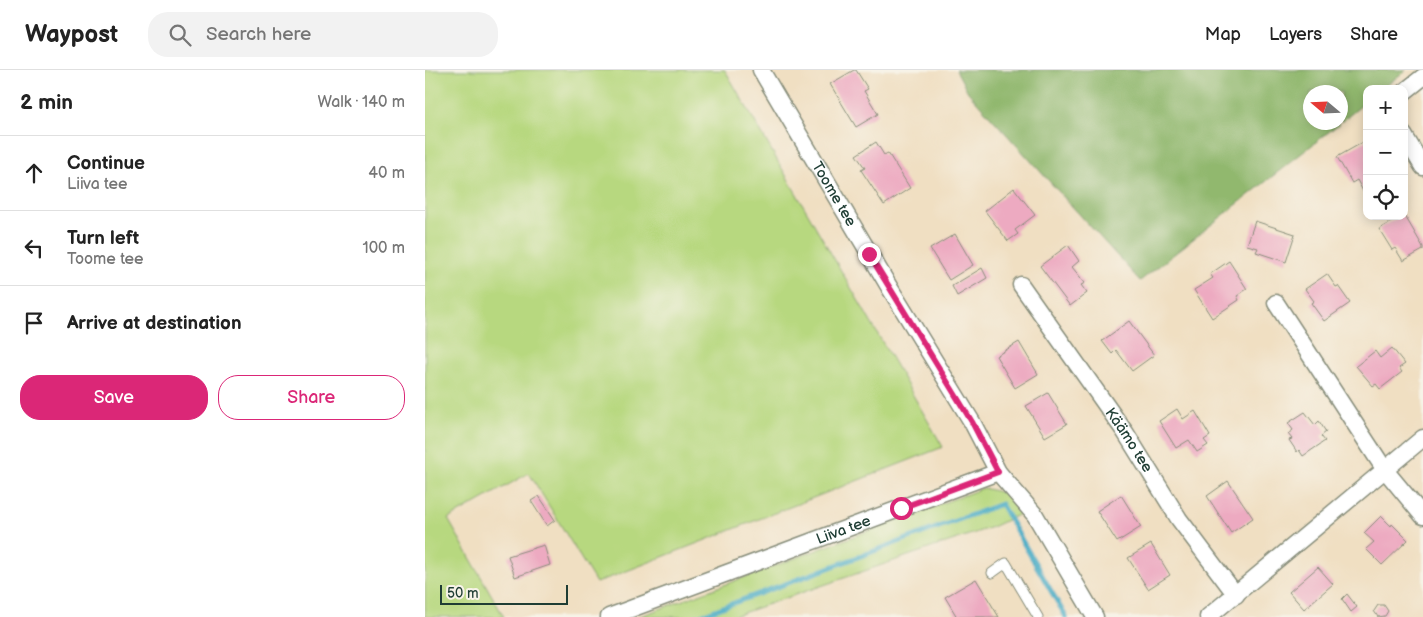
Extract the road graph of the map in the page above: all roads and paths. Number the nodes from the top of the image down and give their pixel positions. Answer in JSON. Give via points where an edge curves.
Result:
{"nodes":[{"id":1,"x":761,"y":70,"type":"edge"},
{"id":2,"x":1423,"y":77,"type":"edge"},
{"id":3,"x":1408,"y":89,"type":"edge"},
{"id":4,"x":1408,"y":142,"type":"edge"},
{"id":5,"x":1423,"y":167,"type":"edge"},
{"id":6,"x":1021,"y":284,"type":"dead end"},
{"id":7,"x":1276,"y":303,"type":"dead end"},
{"id":8,"x":1423,"y":438,"type":"edge"},
{"id":9,"x":1385,"y":470,"type":"junction"},
{"id":10,"x":998,"y":472,"type":"junction"},
{"id":11,"x":1423,"y":516,"type":"edge"},
{"id":12,"x":992,"y":573,"type":"dead end"},
{"id":13,"x":1236,"y":595,"type":"junction"},
{"id":14,"x":609,"y":617,"type":"edge"},
{"id":15,"x":1038,"y":617,"type":"edge"},
{"id":16,"x":1095,"y":617,"type":"edge"},
{"id":17,"x":1208,"y":617,"type":"edge"}],
"edges":[{"from":1,"to":10,"type":"street","name":"Toome tee","via":[[972,422]]},
{"from":2,"to":3,"type":"street"},
{"from":4,"to":5,"type":"street"},
{"from":6,"to":13,"type":"street","name":"Käämo tee","via":[[1125,432],[1179,519]]},
{"from":7,"to":9,"type":"street"},
{"from":8,"to":9,"type":"street"},
{"from":9,"to":11,"type":"street"},
{"from":9,"to":13,"type":"street"},
{"from":10,"to":14,"type":"street","name":"Liiva tee"},
{"from":10,"to":16,"type":"street","via":[[1035,515]]},
{"from":12,"to":15,"type":"lane","via":[[1006,564]]},
{"from":13,"to":17,"type":"street"}]}
